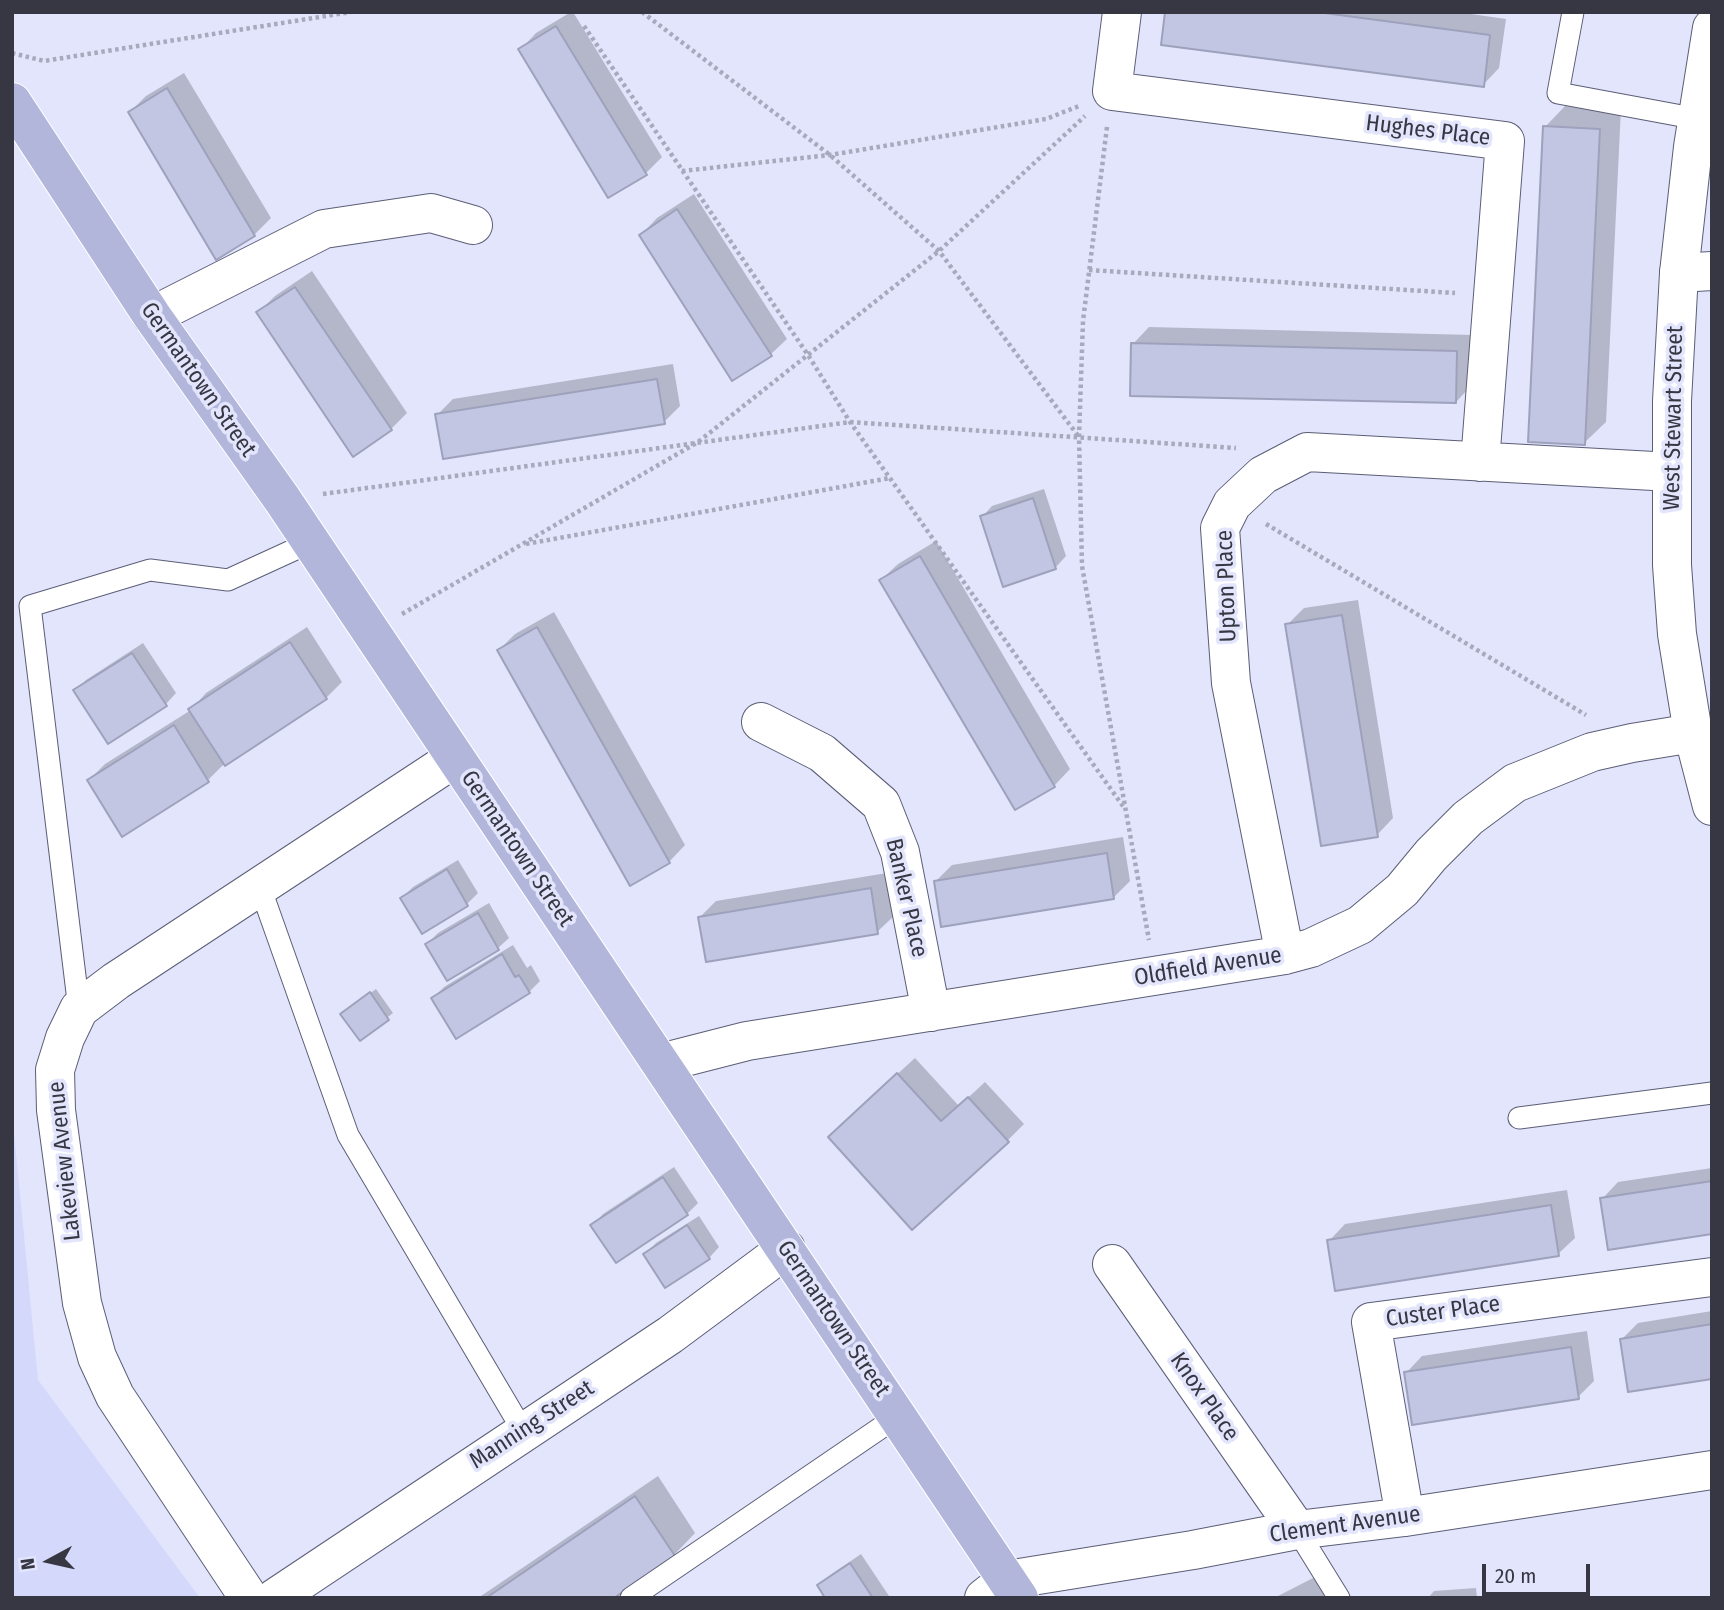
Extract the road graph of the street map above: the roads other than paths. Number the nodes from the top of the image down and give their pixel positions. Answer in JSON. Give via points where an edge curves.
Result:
{"nodes":[{"id":1,"x":1122,"y":12,"type":"edge"},
{"id":2,"x":1573,"y":12,"type":"edge"},
{"id":3,"x":1712,"y":28,"type":"edge"},
{"id":4,"x":12,"y":102,"type":"edge"},
{"id":5,"x":1698,"y":119,"type":"junction"},
{"id":6,"x":473,"y":225,"type":"dead end"},
{"id":7,"x":1695,"y":272,"type":"edge"},
{"id":8,"x":152,"y":316,"type":"junction"},
{"id":9,"x":1480,"y":462,"type":"junction"},
{"id":10,"x":1672,"y":472,"type":"junction"},
{"id":11,"x":311,"y":541,"type":"junction"},
{"id":12,"x":761,"y":722,"type":"dead end"},
{"id":13,"x":1693,"y":733,"type":"junction"},
{"id":14,"x":455,"y":758,"type":"junction"},
{"id":15,"x":1712,"y":806,"type":"edge"},
{"id":16,"x":260,"y":887,"type":"junction"},
{"id":17,"x":1285,"y":955,"type":"junction"},
{"id":18,"x":79,"y":1009,"type":"junction"},
{"id":19,"x":931,"y":1012,"type":"junction"},
{"id":20,"x":661,"y":1063,"type":"junction"},
{"id":21,"x":1712,"y":1093,"type":"edge"},
{"id":22,"x":1519,"y":1118,"type":"dead end"},
{"id":23,"x":786,"y":1249,"type":"junction"},
{"id":24,"x":1111,"y":1264,"type":"dead end"},
{"id":25,"x":1712,"y":1277,"type":"edge"},
{"id":26,"x":898,"y":1416,"type":"junction"},
{"id":27,"x":523,"y":1431,"type":"junction"},
{"id":28,"x":1712,"y":1470,"type":"edge"},
{"id":29,"x":1405,"y":1517,"type":"junction"},
{"id":30,"x":1297,"y":1530,"type":"junction"},
{"id":31,"x":1004,"y":1592,"type":"edge"},
{"id":32,"x":248,"y":1598,"type":"edge"},
{"id":33,"x":275,"y":1598,"type":"edge"},
{"id":34,"x":631,"y":1598,"type":"edge"},
{"id":35,"x":1339,"y":1598,"type":"edge"}],
"edges":[{"from":1,"to":9,"type":"street","name":"Hughes Place","via":[[1112,92],[1505,141]]},
{"from":2,"to":5,"type":"lane","via":[[1558,93]]},
{"from":3,"to":5,"type":"street","name":"West Stewart Street"},
{"from":4,"to":8,"type":"main road","name":"Germantown Street"},
{"from":5,"to":7,"type":"street","name":"West Stewart Street"},
{"from":6,"to":8,"type":"street","via":[[430,213],[324,229]]},
{"from":7,"to":10,"type":"street","name":"West Stewart Street","via":[[1672,401]]},
{"from":8,"to":11,"type":"main road","name":"Germantown Street"},
{"from":9,"to":10,"type":"street","name":"Upton Place"},
{"from":9,"to":17,"type":"street","name":"Upton Place","via":[[1307,452],[1263,475],[1232,504],[1220,528],[1231,683]]},
{"from":10,"to":13,"type":"street","name":"West Stewart Street","via":[[1677,634]]},
{"from":11,"to":14,"type":"main road","name":"Germantown Street"},
{"from":11,"to":18,"type":"lane","via":[[228,580],[150,570],[30,606]]},
{"from":12,"to":19,"type":"street","name":"Banker Place","via":[[822,754],[881,804],[900,852]]},
{"from":13,"to":15,"type":"street","name":"West Stewart Street"},
{"from":13,"to":17,"type":"street","name":"Oldfield Avenue","via":[[1592,752],[1515,783],[1468,818],[1402,890],[1360,925],[1337,938]]},
{"from":14,"to":16,"type":"street","name":"Lakeview Avenue"},
{"from":14,"to":20,"type":"main road","name":"Germantown Street"},
{"from":16,"to":18,"type":"street","name":"Lakeview Avenue"},
{"from":16,"to":27,"type":"lane","via":[[348,1135]]},
{"from":17,"to":19,"type":"street","name":"Oldfield Avenue"},
{"from":18,"to":32,"type":"street","name":"Lakeview Avenue","via":[[55,1070],[56,1110],[82,1303],[97,1357],[115,1396]]},
{"from":19,"to":20,"type":"street","name":"Oldfield Avenue","via":[[747,1041]]},
{"from":20,"to":23,"type":"main road","name":"Germantown Street"},
{"from":21,"to":22,"type":"lane"},
{"from":23,"to":26,"type":"main road","name":"Germantown Street"},
{"from":23,"to":27,"type":"street","name":"Manning Street","via":[[670,1335]]},
{"from":24,"to":30,"type":"street","name":"Knox Place"},
{"from":25,"to":29,"type":"street","name":"Custer Place","via":[[1371,1322]]},
{"from":26,"to":31,"type":"main road","name":"Germantown Street"},
{"from":26,"to":34,"type":"lane"},
{"from":27,"to":33,"type":"street","name":"Manning Street"},
{"from":28,"to":29,"type":"street","name":"Clement Avenue"},
{"from":29,"to":30,"type":"street","name":"Clement Avenue"},
{"from":30,"to":31,"type":"street","name":"Clement Avenue"},
{"from":30,"to":35,"type":"lane"}]}
